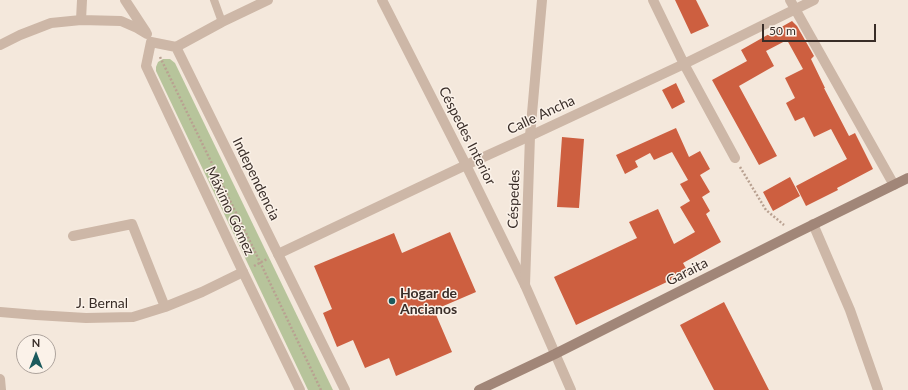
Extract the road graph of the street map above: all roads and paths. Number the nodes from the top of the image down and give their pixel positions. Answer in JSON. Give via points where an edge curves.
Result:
{"nodes":[{"id":1,"x":82,"y":0,"type":"edge"},
{"id":2,"x":125,"y":0,"type":"edge"},
{"id":3,"x":214,"y":0,"type":"edge"},
{"id":4,"x":268,"y":0,"type":"edge"},
{"id":5,"x":382,"y":0,"type":"edge"},
{"id":6,"x":542,"y":0,"type":"edge"},
{"id":7,"x":653,"y":0,"type":"edge"},
{"id":8,"x":814,"y":0,"type":"edge"},
{"id":9,"x":793,"y":5,"type":"edge"},
{"id":10,"x":81,"y":20,"type":"junction"},
{"id":11,"x":222,"y":22,"type":"junction"},
{"id":12,"x":149,"y":38,"type":"junction"},
{"id":13,"x":0,"y":45,"type":"edge"},
{"id":14,"x":176,"y":47,"type":"junction"},
{"id":15,"x":684,"y":64,"type":"junction"},
{"id":16,"x":530,"y":136,"type":"junction"},
{"id":17,"x":735,"y":158,"type":"joint"},
{"id":18,"x":466,"y":165,"type":"junction"},
{"id":19,"x":908,"y":178,"type":"edge"},
{"id":20,"x":894,"y":185,"type":"junction"},
{"id":21,"x":813,"y":224,"type":"junction"},
{"id":22,"x":794,"y":234,"type":"junction"},
{"id":23,"x":73,"y":236,"type":"dead end"},
{"id":24,"x":278,"y":254,"type":"junction"},
{"id":25,"x":260,"y":262,"type":"junction"},
{"id":26,"x":243,"y":272,"type":"junction"},
{"id":27,"x":525,"y":286,"type":"junction"},
{"id":28,"x":165,"y":307,"type":"junction"},
{"id":29,"x":0,"y":312,"type":"edge"},
{"id":30,"x":555,"y":354,"type":"junction"},
{"id":31,"x":0,"y":379,"type":"edge"},
{"id":32,"x":1,"y":390,"type":"edge"},
{"id":33,"x":300,"y":390,"type":"edge"},
{"id":34,"x":321,"y":390,"type":"edge"},
{"id":35,"x":345,"y":390,"type":"edge"},
{"id":36,"x":479,"y":390,"type":"edge"},
{"id":37,"x":571,"y":390,"type":"edge"},
{"id":38,"x":878,"y":390,"type":"edge"}],
"edges":[{"from":1,"to":10,"type":"street"},
{"from":2,"to":12,"type":"street"},
{"from":3,"to":11,"type":"lane"},
{"from":4,"to":11,"type":"street"},
{"from":5,"to":18,"type":"street","name":"Céspedes Interior"},
{"from":6,"to":16,"type":"street","name":"Céspedes"},
{"from":7,"to":15,"type":"street"},
{"from":8,"to":9,"type":"street","name":"Calle Ancha"},
{"from":9,"to":15,"type":"street","name":"Calle Ancha"},
{"from":9,"to":20,"type":"street"},
{"from":10,"to":12,"type":"street","via":[[121,22],[137,28]]},
{"from":10,"to":13,"type":"street","via":[[51,23]]},
{"from":11,"to":14,"type":"street"},
{"from":12,"to":14,"type":"street"},
{"from":12,"to":25,"type":"path"},
{"from":12,"to":26,"type":"street","name":"Máximo Gómez","via":[[146,66]]},
{"from":14,"to":24,"type":"street","name":"Independencia"},
{"from":15,"to":16,"type":"street","name":"Calle Ancha"},
{"from":15,"to":17,"type":"street"},
{"from":16,"to":18,"type":"street","name":"Calle Ancha"},
{"from":16,"to":27,"type":"street","name":"Céspedes"},
{"from":17,"to":22,"type":"path","via":[[766,210]]},
{"from":18,"to":24,"type":"street","name":"Calle Ancha"},
{"from":18,"to":27,"type":"street","name":"Céspedes Interior"},
{"from":19,"to":20,"type":"main road","name":"Garaita"},
{"from":20,"to":21,"type":"main road","name":"Garaita"},
{"from":21,"to":22,"type":"main road","name":"Garaita"},
{"from":21,"to":38,"type":"street","via":[[850,310]]},
{"from":22,"to":30,"type":"main road","name":"Garaita"},
{"from":23,"to":28,"type":"street","via":[[132,224]]},
{"from":24,"to":25,"type":"path"},
{"from":24,"to":35,"type":"street","name":"Independencia"},
{"from":25,"to":26,"type":"path"},
{"from":25,"to":34,"type":"path"},
{"from":26,"to":28,"type":"street","name":"J. Bernal"},
{"from":26,"to":33,"type":"street","name":"Máximo Gómez"},
{"from":27,"to":30,"type":"street","name":"Céspedes"},
{"from":28,"to":29,"type":"street","name":"J. Bernal","via":[[133,317],[86,318]]},
{"from":30,"to":36,"type":"main road","name":"Garaita"},
{"from":30,"to":37,"type":"street","name":"Céspedes"},
{"from":31,"to":32,"type":"street"}]}
